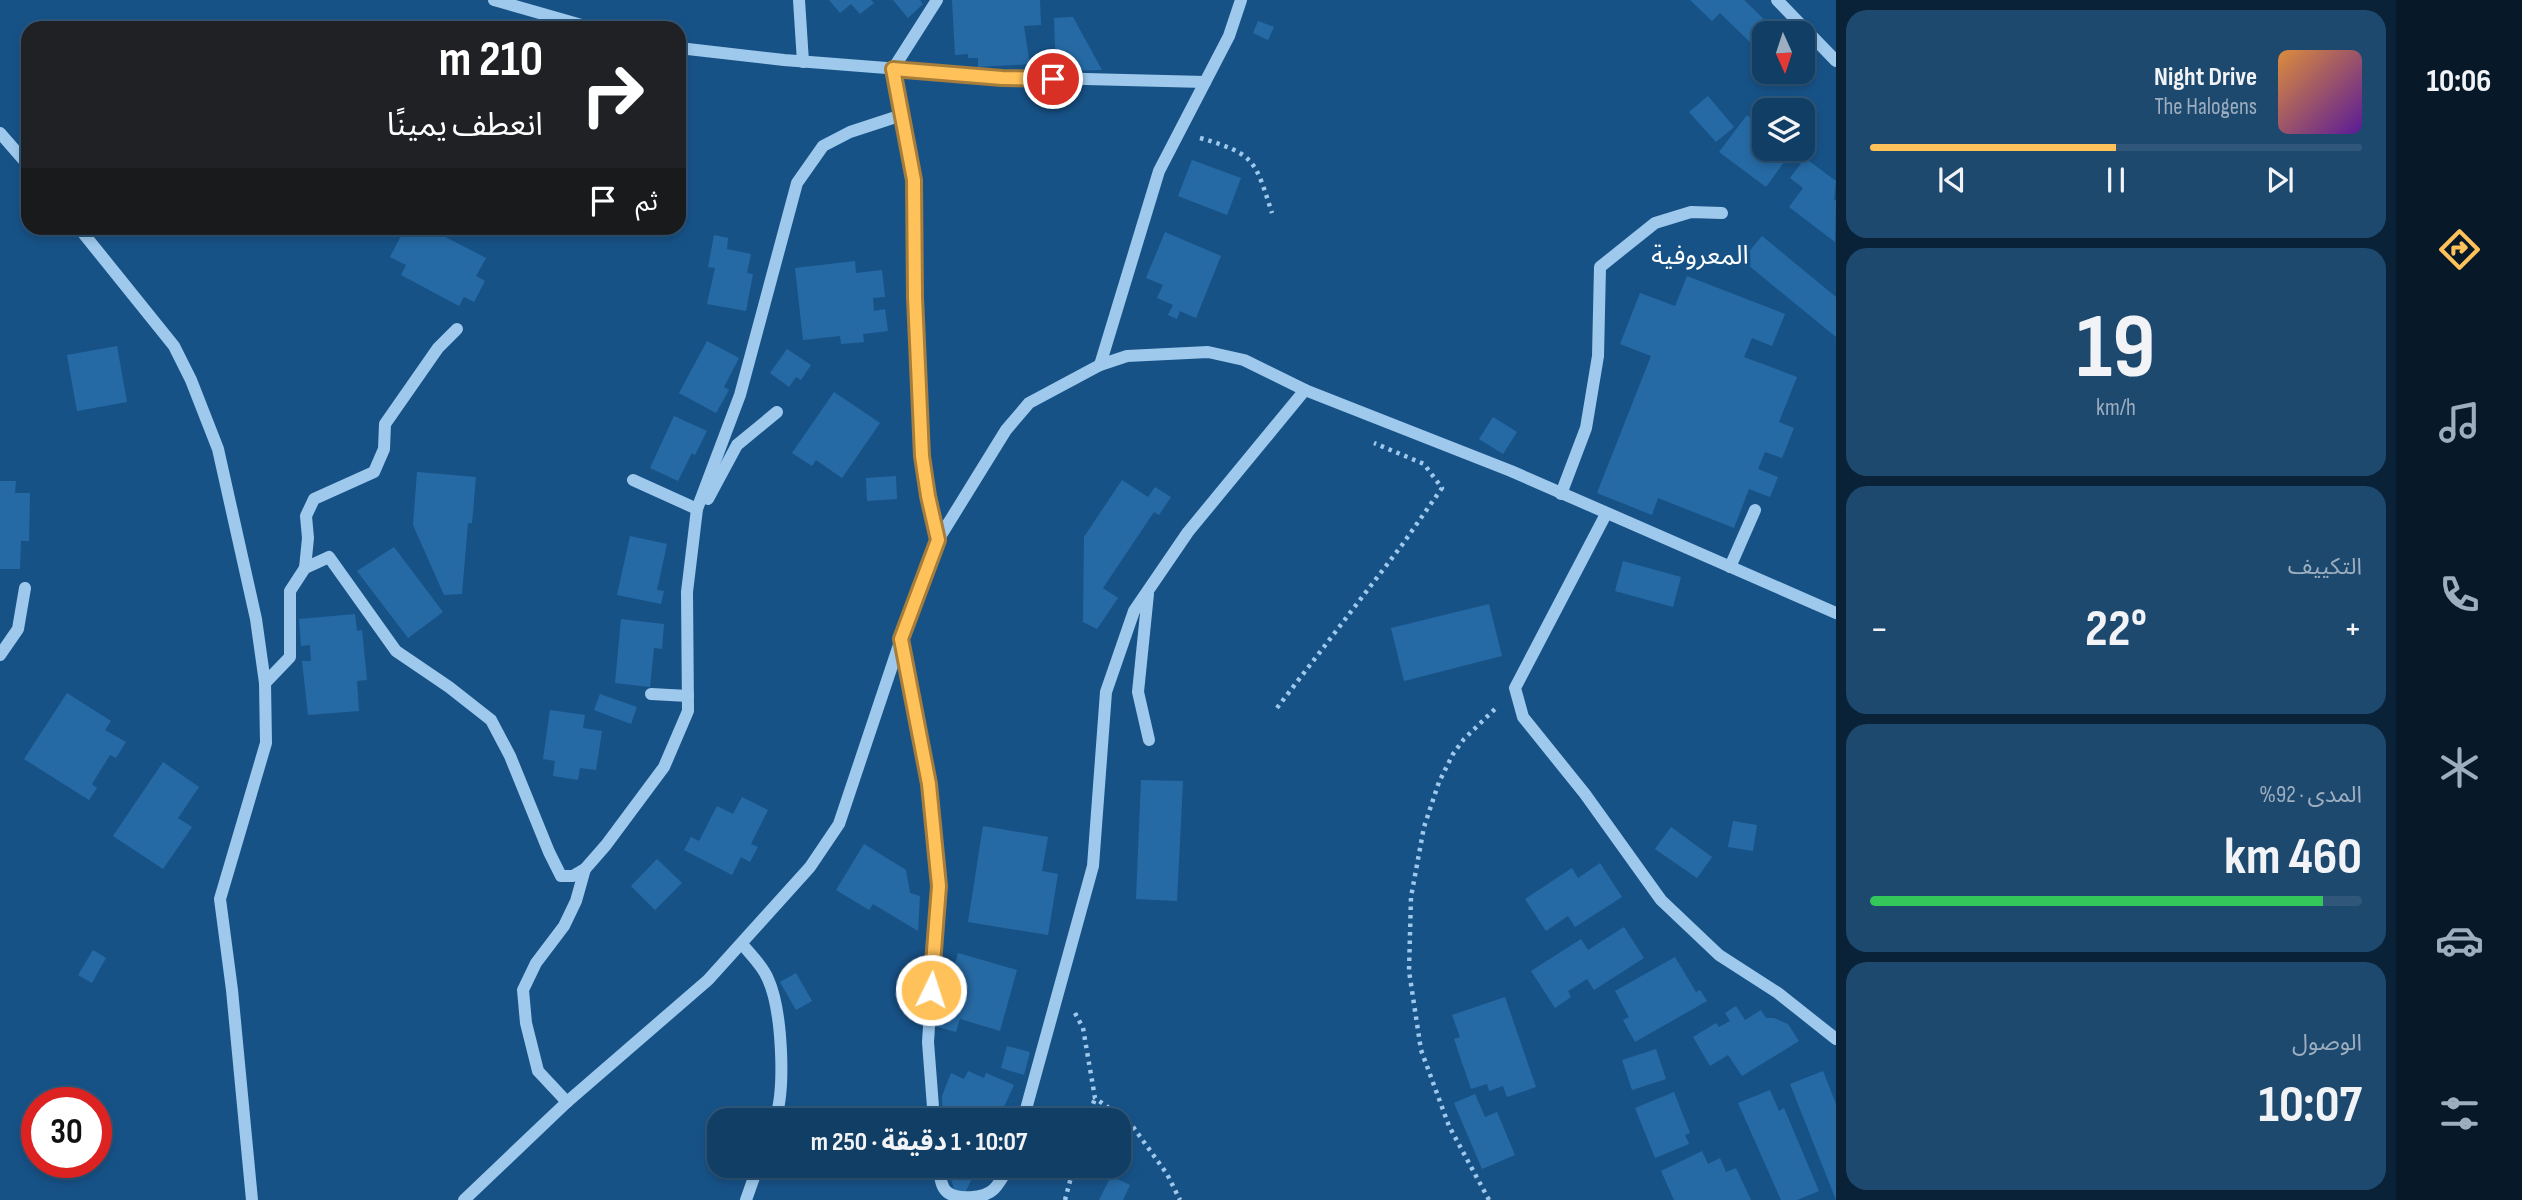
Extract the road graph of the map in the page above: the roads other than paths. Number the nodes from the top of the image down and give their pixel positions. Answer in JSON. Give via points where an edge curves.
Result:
{"nodes":[{"id":1,"x":494,"y":0,"type":"edge"},
{"id":2,"x":799,"y":0,"type":"edge"},
{"id":3,"x":937,"y":0,"type":"edge"},
{"id":4,"x":1241,"y":0,"type":"edge"},
{"id":5,"x":1777,"y":0,"type":"edge"},
{"id":6,"x":568,"y":21,"type":"edge"},
{"id":7,"x":686,"y":49,"type":"edge"},
{"id":8,"x":1836,"y":61,"type":"edge"},
{"id":9,"x":803,"y":62,"type":"junction"},
{"id":10,"x":893,"y":69,"type":"junction"},
{"id":11,"x":1205,"y":82,"type":"junction"},
{"id":12,"x":902,"y":114,"type":"junction"},
{"id":13,"x":0,"y":133,"type":"edge"},
{"id":14,"x":21,"y":157,"type":"edge"},
{"id":15,"x":1722,"y":213,"type":"dead end"},
{"id":16,"x":85,"y":235,"type":"edge"},
{"id":17,"x":457,"y":329,"type":"dead end"},
{"id":18,"x":1100,"y":365,"type":"junction"},
{"id":19,"x":1305,"y":390,"type":"junction"},
{"id":20,"x":778,"y":412,"type":"dead end"},
{"id":21,"x":633,"y":480,"type":"dead end"},
{"id":22,"x":1561,"y":494,"type":"junction"},
{"id":23,"x":697,"y":509,"type":"junction"},
{"id":24,"x":1755,"y":510,"type":"dead end"},
{"id":25,"x":1606,"y":514,"type":"junction"},
{"id":26,"x":694,"y":524,"type":"junction"},
{"id":27,"x":938,"y":540,"type":"junction"},
{"id":28,"x":1730,"y":567,"type":"junction"},
{"id":29,"x":305,"y":568,"type":"junction"},
{"id":30,"x":25,"y":587,"type":"dead end"},
{"id":31,"x":1149,"y":590,"type":"junction"},
{"id":32,"x":1836,"y":613,"type":"edge"},
{"id":33,"x":901,"y":639,"type":"junction"},
{"id":34,"x":0,"y":655,"type":"edge"},
{"id":35,"x":265,"y":683,"type":"junction"},
{"id":36,"x":651,"y":694,"type":"dead end"},
{"id":37,"x":688,"y":696,"type":"junction"},
{"id":38,"x":1149,"y":740,"type":"dead end"},
{"id":39,"x":585,"y":869,"type":"junction"},
{"id":40,"x":742,"y":944,"type":"junction"},
{"id":41,"x":1836,"y":1039,"type":"edge"},
{"id":42,"x":567,"y":1102,"type":"junction"},
{"id":43,"x":779,"y":1108,"type":"edge"},
{"id":44,"x":933,"y":1108,"type":"edge"},
{"id":45,"x":1026,"y":1108,"type":"edge"},
{"id":46,"x":754,"y":1178,"type":"edge"},
{"id":47,"x":941,"y":1178,"type":"edge"},
{"id":48,"x":1001,"y":1178,"type":"edge"},
{"id":49,"x":252,"y":1200,"type":"edge"},
{"id":50,"x":464,"y":1200,"type":"edge"},
{"id":51,"x":746,"y":1200,"type":"edge"}],
"edges":[{"from":1,"to":6,"type":"street"},
{"from":2,"to":9,"type":"street"},
{"from":3,"to":10,"type":"street"},
{"from":4,"to":11,"type":"street"},
{"from":5,"to":8,"type":"street"},
{"from":7,"to":9,"type":"street"},
{"from":9,"to":10,"type":"street"},
{"from":10,"to":11,"type":"street","via":[[1002,78]]},
{"from":10,"to":12,"type":"street"},
{"from":11,"to":18,"type":"street","via":[[1159,171]]},
{"from":12,"to":23,"type":"street","via":[[823,146],[797,183],[740,395]]},
{"from":12,"to":27,"type":"street","via":[[914,180],[922,456]]},
{"from":13,"to":14,"type":"street"},
{"from":15,"to":22,"type":"street","via":[[1691,212],[1656,223],[1600,267],[1598,356],[1587,428]]},
{"from":16,"to":35,"type":"street","via":[[174,346],[191,380],[218,449],[256,619]]},
{"from":17,"to":29,"type":"street","via":[[438,348],[385,424],[384,449],[374,472],[314,499],[306,516]]},
{"from":18,"to":19,"type":"street","via":[[1126,356],[1208,352],[1244,360]]},
{"from":18,"to":27,"type":"street","via":[[1029,403],[1006,430]]},
{"from":19,"to":22,"type":"street"},
{"from":19,"to":31,"type":"street","via":[[1188,532]]},
{"from":20,"to":26,"type":"street","via":[[737,445]]},
{"from":21,"to":23,"type":"street"},
{"from":22,"to":25,"type":"street"},
{"from":23,"to":26,"type":"street"},
{"from":24,"to":28,"type":"street"},
{"from":25,"to":28,"type":"street"},
{"from":25,"to":41,"type":"street","via":[[1516,688],[1523,717],[1661,900],[1719,955]]},
{"from":26,"to":37,"type":"street","via":[[687,592]]},
{"from":27,"to":33,"type":"street"},
{"from":28,"to":32,"type":"street"},
{"from":29,"to":35,"type":"street","via":[[290,591],[290,657]]},
{"from":29,"to":39,"type":"street","via":[[329,557],[396,651],[491,720],[561,876]]},
{"from":30,"to":34,"type":"street","via":[[18,629]]},
{"from":31,"to":38,"type":"street","via":[[1138,692]]},
{"from":31,"to":45,"type":"street","via":[[1135,611],[1106,692],[1093,866]]},
{"from":33,"to":40,"type":"street","via":[[839,824],[810,867]]},
{"from":33,"to":44,"type":"street","via":[[929,784],[939,886],[928,1042]]},
{"from":35,"to":49,"type":"street","via":[[266,743],[220,899]]},
{"from":36,"to":37,"type":"street"},
{"from":37,"to":39,"type":"street","via":[[688,711],[664,767]]},
{"from":39,"to":42,"type":"street","via":[[564,926],[523,989],[538,1071]]},
{"from":40,"to":42,"type":"street","via":[[708,980]]},
{"from":40,"to":43,"type":"street","via":[[767,976],[778,1003]]},
{"from":42,"to":50,"type":"street"},
{"from":46,"to":51,"type":"street"},
{"from":47,"to":48,"type":"street","via":[[946,1192],[958,1199],[993,1191]]}]}
